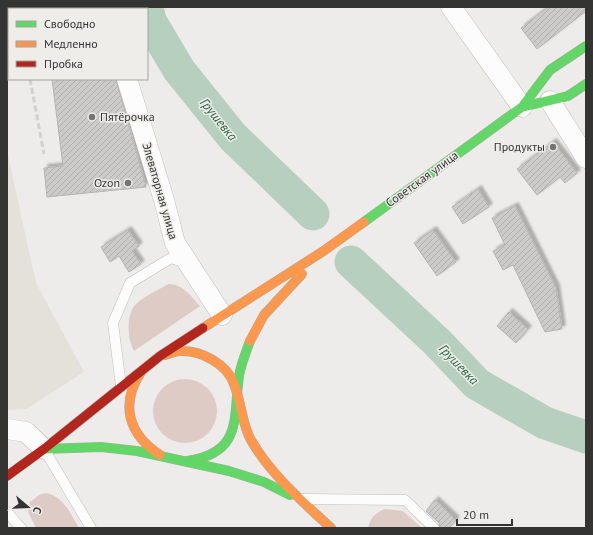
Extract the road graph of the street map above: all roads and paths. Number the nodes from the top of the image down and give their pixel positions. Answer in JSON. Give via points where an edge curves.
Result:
{"nodes":[{"id":1,"x":452,"y":7,"type":"edge"},
{"id":2,"x":586,"y":46,"type":"edge"},
{"id":3,"x":127,"y":80,"type":"edge"},
{"id":4,"x":586,"y":84,"type":"edge"},
{"id":5,"x":550,"y":101,"type":"junction"},
{"id":6,"x":522,"y":107,"type":"junction"},
{"id":7,"x":586,"y":158,"type":"edge"},
{"id":8,"x":322,"y":252,"type":"junction"},
{"id":9,"x":188,"y":264,"type":"junction"},
{"id":10,"x":222,"y":315,"type":"junction"},
{"id":11,"x":160,"y":356,"type":"junction"},
{"id":12,"x":143,"y":370,"type":"junction"},
{"id":13,"x":121,"y":386,"type":"junction"},
{"id":14,"x":239,"y":403,"type":"junction"},
{"id":15,"x":7,"y":429,"type":"edge"},
{"id":16,"x":44,"y":449,"type":"junction"},
{"id":17,"x":166,"y":458,"type":"junction"},
{"id":18,"x":187,"y":462,"type":"junction"},
{"id":19,"x":7,"y":476,"type":"edge"},
{"id":20,"x":300,"y":499,"type":"junction"},
{"id":21,"x":7,"y":512,"type":"edge"},
{"id":22,"x":20,"y":528,"type":"edge"},
{"id":23,"x":91,"y":528,"type":"edge"},
{"id":24,"x":331,"y":528,"type":"edge"},
{"id":25,"x":434,"y":528,"type":"edge"}],
"edges":[{"from":1,"to":6,"type":"street"},
{"from":2,"to":6,"type":"main road","name":"Советская улица","via":[[550,70]]},
{"from":3,"to":9,"type":"street","name":"Элеваторная улица","via":[[175,243]]},
{"from":4,"to":5,"type":"main road","name":"Советская улица","via":[[568,96]]},
{"from":5,"to":6,"type":"main road","name":"Советская улица"},
{"from":5,"to":7,"type":"street"},
{"from":6,"to":8,"type":"main road","name":"Советская улица"},
{"from":8,"to":10,"type":"main road","name":"Советская улица"},
{"from":8,"to":14,"type":"main road","name":"Советская улица","via":[[258,325],[249,343],[240,378]]},
{"from":9,"to":10,"type":"street","name":"Элеваторная улица"},
{"from":9,"to":13,"type":"lane","via":[[171,258],[130,283],[113,323]]},
{"from":10,"to":11,"type":"main road","name":"Советская улица"},
{"from":11,"to":12,"type":"main road","name":"Советская улица"},
{"from":11,"to":14,"type":"main road","via":[[180,351],[202,354],[221,365],[234,382]]},
{"from":12,"to":13,"type":"main road","name":"Советская улица"},
{"from":12,"to":17,"type":"main road","via":[[132,388],[129,410],[134,430],[147,448]]},
{"from":13,"to":16,"type":"main road","name":"Советская улица"},
{"from":14,"to":18,"type":"main road","via":[[236,424],[225,443],[208,456]]},
{"from":14,"to":20,"type":"main road","via":[[250,439]]},
{"from":15,"to":16,"type":"street","via":[[26,432]]},
{"from":16,"to":17,"type":"main road","via":[[101,447],[137,451]]},
{"from":16,"to":19,"type":"main road","name":"Советская улица"},
{"from":16,"to":23,"type":"lane"},
{"from":17,"to":18,"type":"main road"},
{"from":18,"to":20,"type":"main road","via":[[264,482]]},
{"from":20,"to":24,"type":"main road"},
{"from":20,"to":25,"type":"lane","via":[[405,500]]},
{"from":21,"to":22,"type":"lane"}]}
